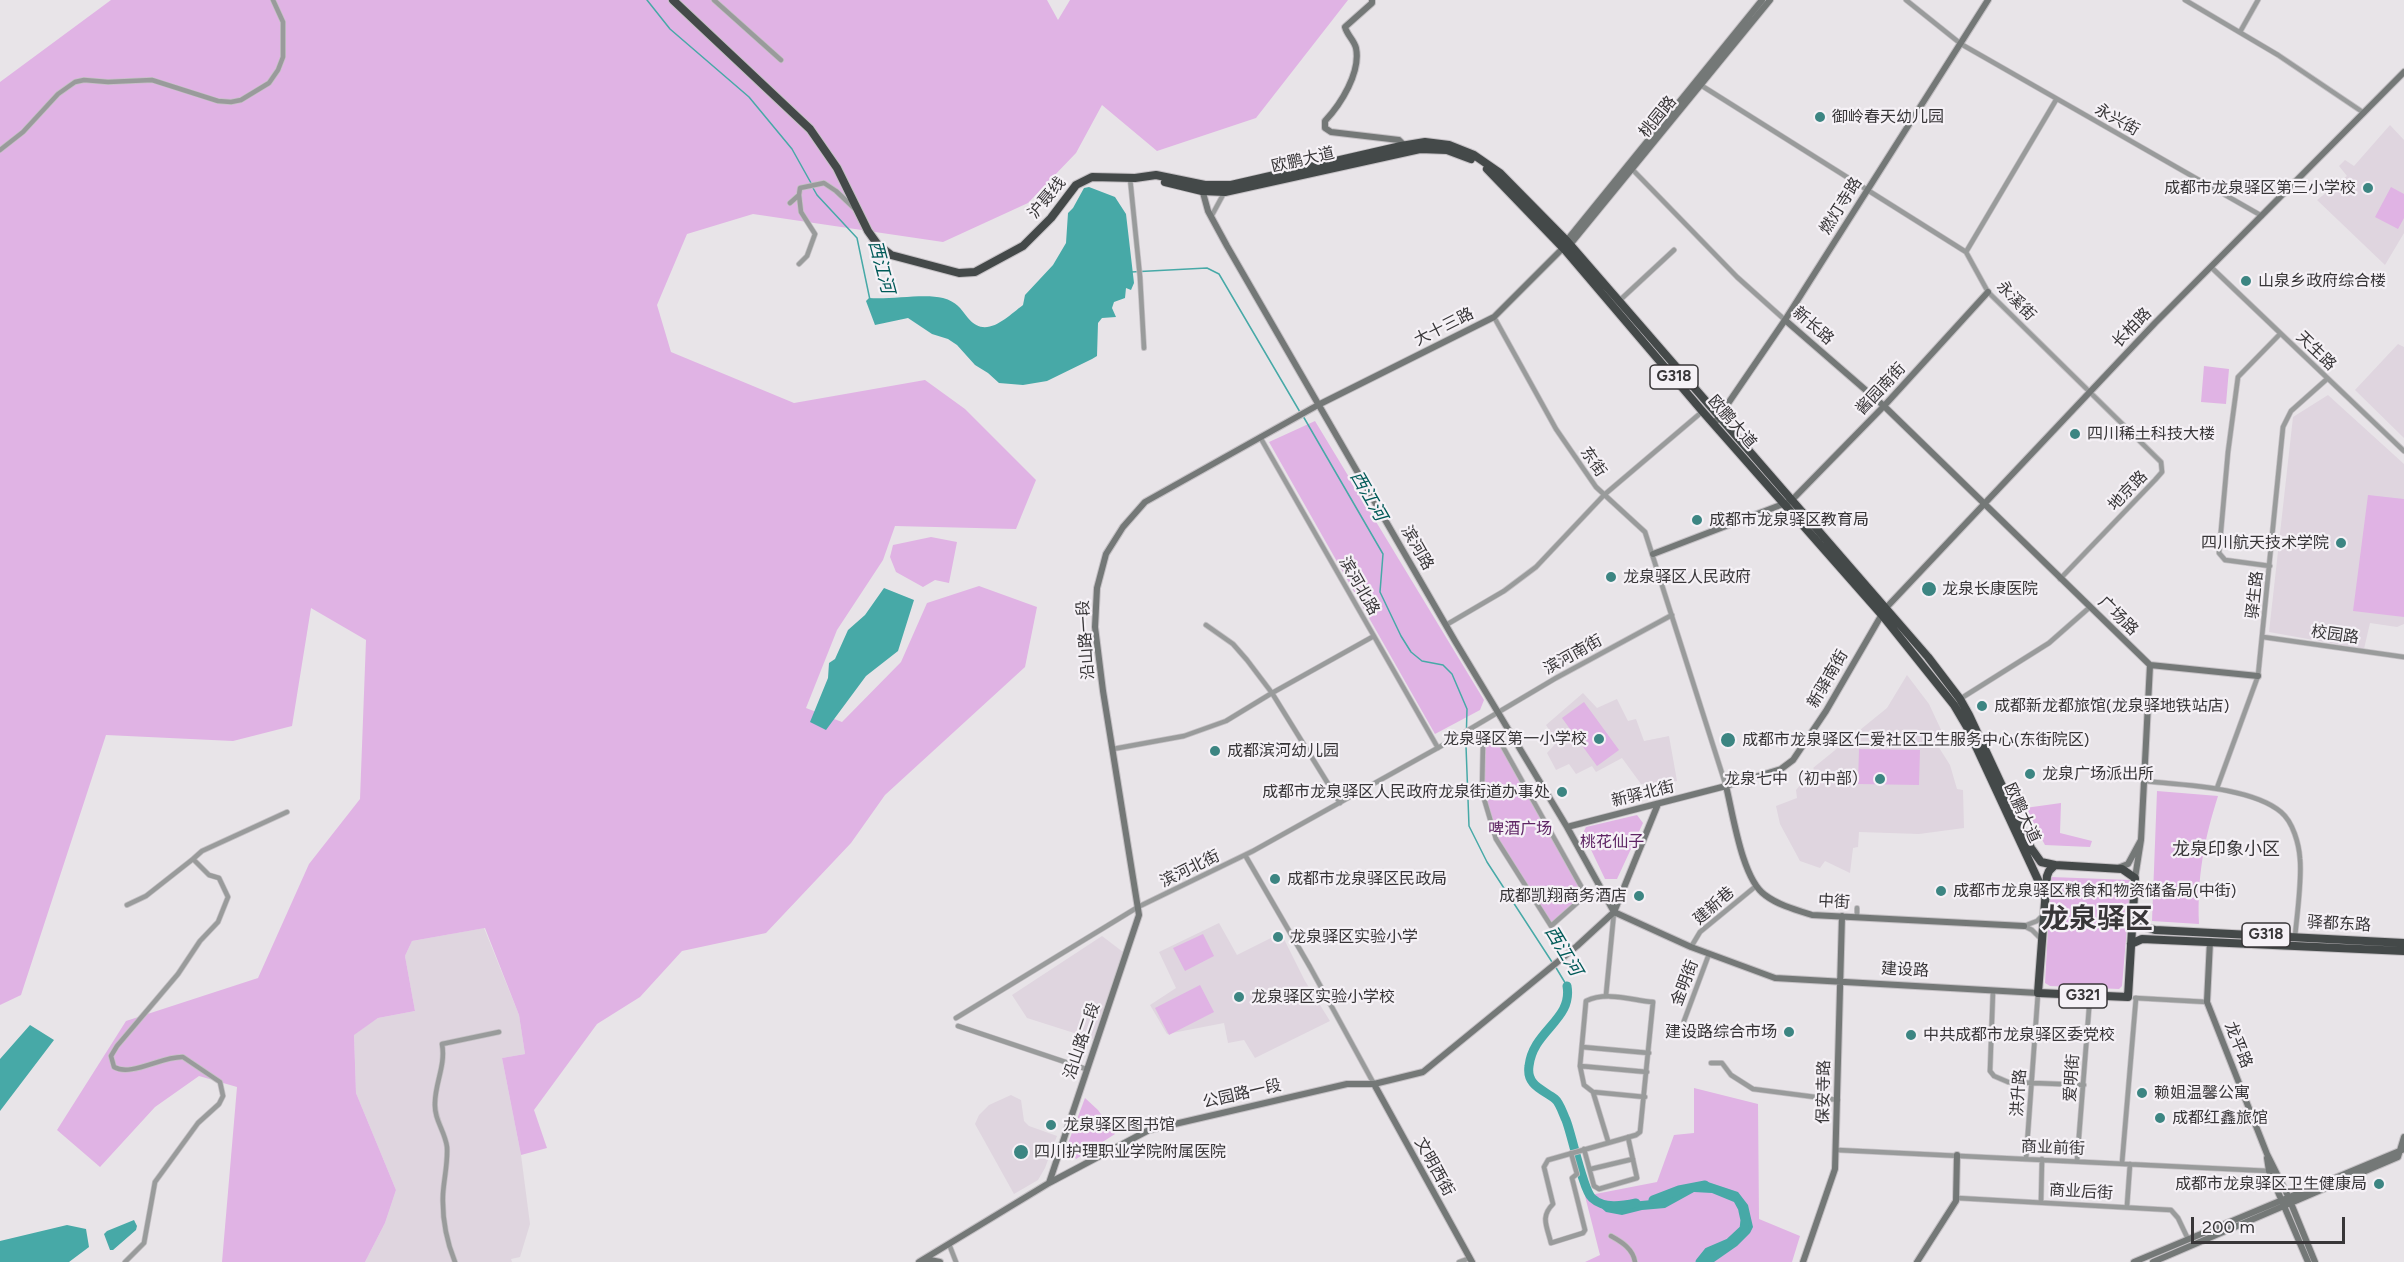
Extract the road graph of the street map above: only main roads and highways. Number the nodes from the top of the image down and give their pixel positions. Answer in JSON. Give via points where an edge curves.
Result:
{"nodes":[{"id":1,"x":673,"y":0,"type":"edge"},
{"id":2,"x":1203,"y":188,"type":"junction"},
{"id":3,"x":1566,"y":246,"type":"junction"},
{"id":4,"x":1706,"y":408,"type":"junction"},
{"id":5,"x":1883,"y":612,"type":"junction"},
{"id":6,"x":2055,"y":866,"type":"junction"},
{"id":7,"x":2045,"y":895,"type":"junction"},
{"id":8,"x":2133,"y":917,"type":"junction"},
{"id":9,"x":2404,"y":943,"type":"edge"},
{"id":10,"x":2131,"y":944,"type":"junction"},
{"id":11,"x":2404,"y":951,"type":"edge"},
{"id":12,"x":2038,"y":993,"type":"joint"}],
"edges":[{"from":1,"to":2,"type":"highway","name":"沪聂线","number":"G318","via":[[810,129],[837,168],[878,244],[891,255],[967,274],[1023,246],[1051,218],[1068,193],[1092,177],[1156,175]]},
{"from":2,"to":3,"type":"highway","name":"欧鹏大道","number":"G318","via":[[1225,192],[1407,151],[1447,150],[1485,167]]},
{"from":2,"to":3,"type":"highway","name":"沪聂线","number":"G318","via":[[1404,145],[1438,142],[1474,155],[1500,173]]},
{"from":3,"to":4,"type":"highway","name":"欧鹏大道","number":"G318"},
{"from":3,"to":4,"type":"highway","name":"欧鹏大道","number":"G318","via":[[1619,301]]},
{"from":4,"to":5,"type":"highway","name":"欧鹏大道","number":"G318"},
{"from":5,"to":6,"type":"highway","name":"欧鹏大道","number":"G318","via":[[1928,657],[1960,699],[2031,848],[2041,862]]},
{"from":5,"to":7,"type":"highway","name":"欧鹏大道","number":"G318","via":[[1967,727]]},
{"from":6,"to":7,"type":"highway","number":"G318","via":[[2049,871]]},
{"from":6,"to":8,"type":"highway","via":[[2127,871],[2135,878]]},
{"from":7,"to":12,"type":"highway","number":"G318"},
{"from":8,"to":9,"type":"highway","name":"驿都东路","number":"G318","via":[[2138,925],[2155,930]]},
{"from":8,"to":10,"type":"highway"},
{"from":10,"to":11,"type":"highway","name":"驿都东路","number":"G318","via":[[2142,939]]},
{"from":10,"to":12,"type":"highway","name":"建设路","number":"G321","via":[[2132,998]]}]}
